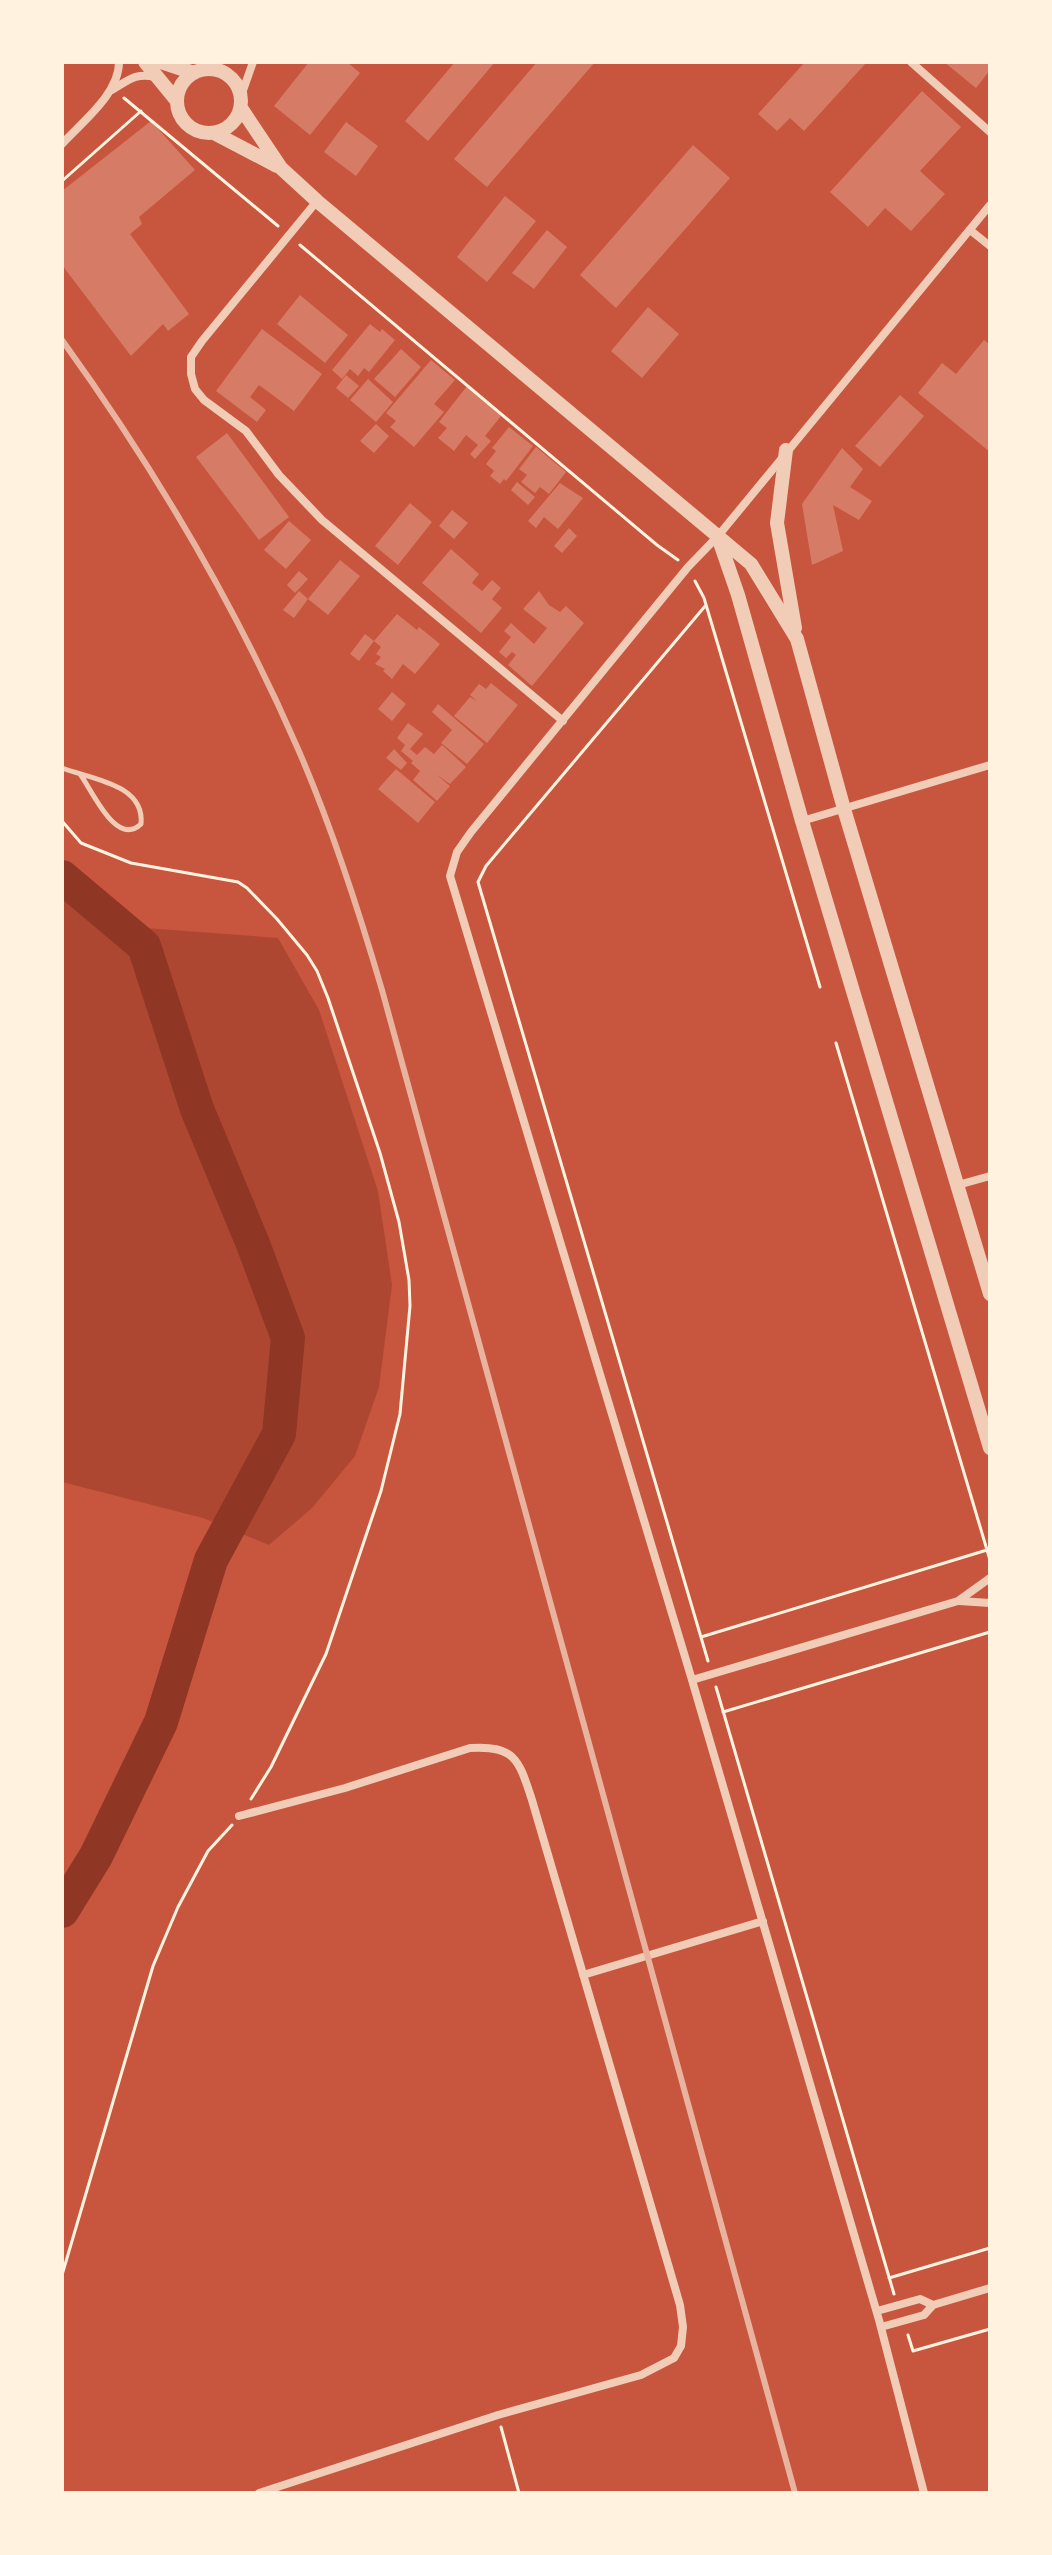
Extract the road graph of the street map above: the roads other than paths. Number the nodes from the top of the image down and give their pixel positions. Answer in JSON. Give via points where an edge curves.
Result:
{"nodes":[{"id":1,"x":119,"y":62,"type":"edge"},
{"id":2,"x":145,"y":62,"type":"edge"},
{"id":3,"x":161,"y":62,"type":"edge"},
{"id":4,"x":253,"y":62,"type":"edge"},
{"id":5,"x":911,"y":62,"type":"edge"},
{"id":6,"x":206,"y":68,"type":"edge"},
{"id":7,"x":159,"y":78,"type":"junction"},
{"id":8,"x":109,"y":92,"type":"junction"},
{"id":9,"x":177,"y":101,"type":"junction"},
{"id":10,"x":241,"y":102,"type":"junction"},
{"id":11,"x":990,"y":132,"type":"edge"},
{"id":12,"x":214,"y":133,"type":"junction"},
{"id":13,"x":62,"y":144,"type":"edge"},
{"id":14,"x":281,"y":168,"type":"junction"},
{"id":15,"x":317,"y":201,"type":"junction"},
{"id":16,"x":990,"y":205,"type":"edge"},
{"id":17,"x":970,"y":230,"type":"junction"},
{"id":18,"x":990,"y":246,"type":"edge"},
{"id":19,"x":786,"y":450,"type":"junction"},
{"id":20,"x":718,"y":536,"type":"junction"},
{"id":21,"x":797,"y":639,"type":"junction"},
{"id":22,"x":563,"y":721,"type":"junction"},
{"id":23,"x":990,"y":765,"type":"edge"},
{"id":24,"x":62,"y":768,"type":"edge"},
{"id":25,"x":80,"y":774,"type":"junction"},
{"id":26,"x":844,"y":809,"type":"junction"},
{"id":27,"x":802,"y":821,"type":"junction"},
{"id":28,"x":990,"y":1176,"type":"edge"},
{"id":29,"x":958,"y":1185,"type":"junction"},
{"id":30,"x":990,"y":1294,"type":"edge"},
{"id":31,"x":990,"y":1448,"type":"edge"},
{"id":32,"x":990,"y":1578,"type":"edge"},
{"id":33,"x":958,"y":1601,"type":"junction"},
{"id":34,"x":990,"y":1603,"type":"edge"},
{"id":35,"x":692,"y":1680,"type":"junction"},
{"id":36,"x":239,"y":1816,"type":"road end"},
{"id":37,"x":763,"y":1921,"type":"junction"},
{"id":38,"x":583,"y":1975,"type":"junction"},
{"id":39,"x":990,"y":2288,"type":"edge"},
{"id":40,"x":933,"y":2305,"type":"junction"},
{"id":41,"x":877,"y":2311,"type":"junction"},
{"id":42,"x":881,"y":2327,"type":"junction"},
{"id":43,"x":259,"y":2493,"type":"edge"},
{"id":44,"x":924,"y":2493,"type":"edge"}],
"edges":[{"from":1,"to":8,"type":"street"},
{"from":2,"to":7,"type":"street"},
{"from":3,"to":6,"type":"street"},
{"from":4,"to":10,"type":"street"},
{"from":5,"to":11,"type":"street"},
{"from":6,"to":9,"type":"street","via":[[182,85]]},
{"from":6,"to":10,"type":"street","via":[[233,79]]},
{"from":7,"to":8,"type":"street","via":[[132,76]]},
{"from":7,"to":9,"type":"street"},
{"from":8,"to":13,"type":"street"},
{"from":9,"to":12,"type":"street","via":[[189,125]]},
{"from":10,"to":12,"type":"street","via":[[231,125]]},
{"from":10,"to":14,"type":"street"},
{"from":12,"to":14,"type":"street"},
{"from":14,"to":15,"type":"street"},
{"from":15,"to":20,"type":"street"},
{"from":15,"to":22,"type":"street","via":[[191,357],[195,389],[246,431],[322,520]]},
{"from":16,"to":17,"type":"street"},
{"from":17,"to":18,"type":"street"},
{"from":17,"to":19,"type":"street"},
{"from":19,"to":20,"type":"street"},
{"from":19,"to":21,"type":"street","via":[[777,523]]},
{"from":20,"to":21,"type":"street","via":[[751,564]]},
{"from":20,"to":22,"type":"street"},
{"from":20,"to":27,"type":"street"},
{"from":21,"to":26,"type":"street"},
{"from":22,"to":35,"type":"street","via":[[464,842],[450,876]]},
{"from":23,"to":26,"type":"street"},
{"from":24,"to":25,"type":"lane"},
{"from":25,"to":25,"type":"lane","via":[[122,789],[136,800],[141,824],[127,830],[111,822]]},
{"from":26,"to":27,"type":"street"},
{"from":26,"to":29,"type":"street"},
{"from":27,"to":31,"type":"street"},
{"from":28,"to":29,"type":"street"},
{"from":29,"to":30,"type":"street"},
{"from":32,"to":33,"type":"street"},
{"from":33,"to":34,"type":"street"},
{"from":33,"to":35,"type":"street"},
{"from":35,"to":37,"type":"street"},
{"from":36,"to":38,"type":"street","via":[[470,1748],[492,1747],[510,1754],[532,1800]]},
{"from":37,"to":38,"type":"street"},
{"from":37,"to":41,"type":"street"},
{"from":38,"to":43,"type":"street","via":[[680,2305],[681,2346],[674,2358],[641,2375]]},
{"from":39,"to":40,"type":"street"},
{"from":40,"to":41,"type":"street","via":[[920,2299]]},
{"from":40,"to":42,"type":"street","via":[[924,2315]]},
{"from":41,"to":42,"type":"street"},
{"from":42,"to":44,"type":"street"}]}
